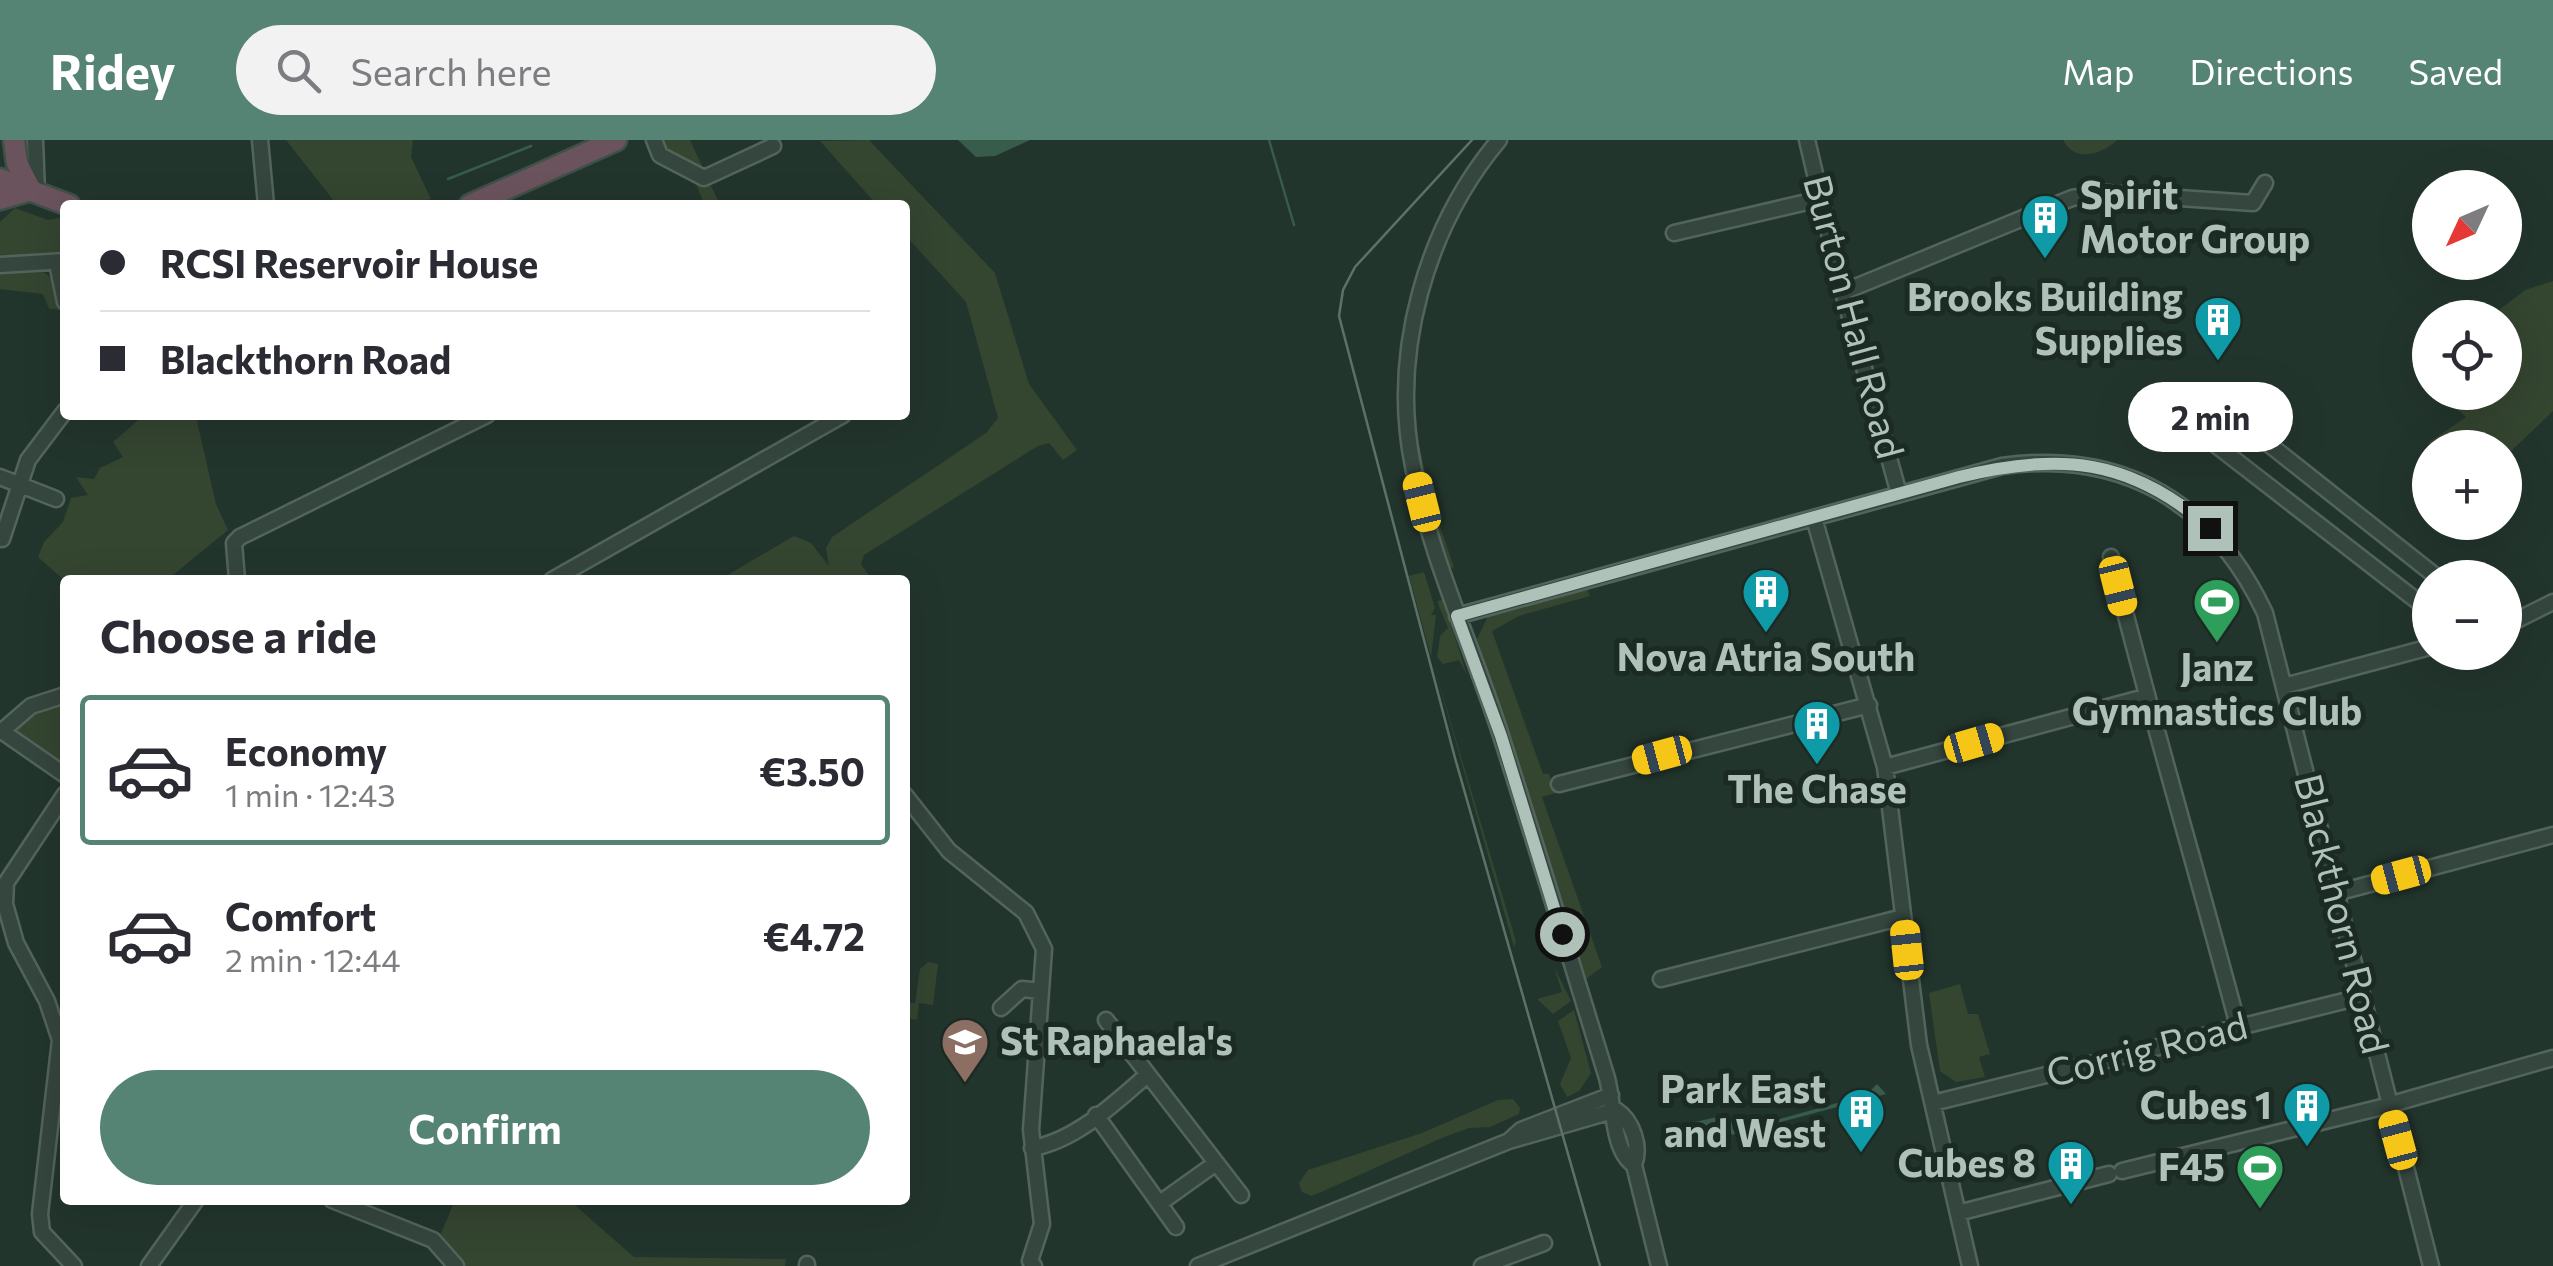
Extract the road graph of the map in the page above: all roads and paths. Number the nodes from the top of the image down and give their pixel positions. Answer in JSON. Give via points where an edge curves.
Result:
{"nodes":[{"id":1,"x":6,"y":140,"type":"edge"},
{"id":2,"x":14,"y":140,"type":"edge"},
{"id":3,"x":36,"y":140,"type":"edge"},
{"id":4,"x":260,"y":140,"type":"edge"},
{"id":5,"x":616,"y":140,"type":"edge"},
{"id":6,"x":654,"y":140,"type":"edge"},
{"id":7,"x":1500,"y":140,"type":"edge"},
{"id":8,"x":1808,"y":140,"type":"edge"},
{"id":9,"x":773,"y":146,"type":"dead end"},
{"id":10,"x":0,"y":156,"type":"edge"},
{"id":11,"x":0,"y":179,"type":"edge"},
{"id":12,"x":2265,"y":182,"type":"dead end"},
{"id":13,"x":34,"y":192,"type":"junction"},
{"id":14,"x":1820,"y":198,"type":"junction"},
{"id":15,"x":0,"y":199,"type":"edge"},
{"id":16,"x":266,"y":200,"type":"edge"},
{"id":17,"x":481,"y":200,"type":"edge"},
{"id":18,"x":60,"y":202,"type":"edge"},
{"id":19,"x":1674,"y":233,"type":"dead end"},
{"id":20,"x":60,"y":262,"type":"edge"},
{"id":21,"x":0,"y":265,"type":"edge"},
{"id":22,"x":1843,"y":292,"type":"junction"},
{"id":23,"x":60,"y":417,"type":"edge"},
{"id":24,"x":2181,"y":418,"type":"dead end"},
{"id":25,"x":477,"y":420,"type":"edge"},
{"id":26,"x":834,"y":420,"type":"edge"},
{"id":27,"x":2252,"y":430,"type":"dead end"},
{"id":28,"x":0,"y":478,"type":"edge"},
{"id":29,"x":18,"y":485,"type":"junction"},
{"id":30,"x":1899,"y":494,"type":"junction"},
{"id":31,"x":56,"y":499,"type":"dead end"},
{"id":32,"x":1814,"y":518,"type":"junction"},
{"id":33,"x":2,"y":539,"type":"edge"},
{"id":34,"x":2111,"y":558,"type":"dead end"},
{"id":35,"x":2415,"y":560,"type":"edge"},
{"id":36,"x":236,"y":575,"type":"edge"},
{"id":37,"x":561,"y":575,"type":"edge"},
{"id":38,"x":2412,"y":598,"type":"edge"},
{"id":39,"x":2553,"y":602,"type":"edge"},
{"id":40,"x":1457,"y":616,"type":"junction"},
{"id":41,"x":2522,"y":618,"type":"edge"},
{"id":42,"x":2412,"y":653,"type":"edge"},
{"id":43,"x":2284,"y":686,"type":"junction"},
{"id":44,"x":60,"y":697,"type":"edge"},
{"id":45,"x":2145,"y":697,"type":"junction"},
{"id":46,"x":1869,"y":705,"type":"junction"},
{"id":47,"x":1,"y":730,"type":"edge"},
{"id":48,"x":1885,"y":768,"type":"junction"},
{"id":49,"x":60,"y":771,"type":"edge"},
{"id":50,"x":1559,"y":784,"type":"dead end"},
{"id":51,"x":910,"y":801,"type":"edge"},
{"id":52,"x":60,"y":802,"type":"edge"},
{"id":53,"x":2553,"y":834,"type":"edge"},
{"id":54,"x":2336,"y":893,"type":"junction"},
{"id":55,"x":1903,"y":917,"type":"junction"},
{"id":56,"x":1661,"y":979,"type":"dead end"},
{"id":57,"x":1040,"y":991,"type":"junction"},
{"id":58,"x":60,"y":997,"type":"edge"},
{"id":59,"x":2360,"y":997,"type":"junction"},
{"id":60,"x":47,"y":1001,"type":"junction"},
{"id":61,"x":1002,"y":1008,"type":"dead end"},
{"id":62,"x":1106,"y":1020,"type":"dead end"},
{"id":63,"x":2238,"y":1026,"type":"junction"},
{"id":64,"x":2553,"y":1058,"type":"edge"},
{"id":65,"x":1147,"y":1074,"type":"junction"},
{"id":66,"x":1614,"y":1102,"type":"junction"},
{"id":67,"x":1933,"y":1102,"type":"junction"},
{"id":68,"x":2388,"y":1103,"type":"junction"},
{"id":69,"x":1096,"y":1115,"type":"junction"},
{"id":70,"x":1032,"y":1148,"type":"junction"},
{"id":71,"x":1216,"y":1163,"type":"junction"},
{"id":72,"x":1241,"y":1194,"type":"dead end"},
{"id":73,"x":1160,"y":1203,"type":"junction"},
{"id":74,"x":193,"y":1205,"type":"edge"},
{"id":75,"x":345,"y":1205,"type":"edge"},
{"id":76,"x":1958,"y":1214,"type":"junction"},
{"id":77,"x":1176,"y":1227,"type":"dead end"},
{"id":78,"x":1544,"y":1242,"type":"dead end"},
{"id":79,"x":1499,"y":1262,"type":"edge"},
{"id":80,"x":1030,"y":1264,"type":"edge"},
{"id":81,"x":74,"y":1266,"type":"edge"},
{"id":82,"x":150,"y":1266,"type":"edge"},
{"id":83,"x":456,"y":1266,"type":"edge"},
{"id":84,"x":1198,"y":1266,"type":"edge"},
{"id":85,"x":1482,"y":1266,"type":"edge"},
{"id":86,"x":1659,"y":1266,"type":"edge"},
{"id":87,"x":1970,"y":1266,"type":"edge"},
{"id":88,"x":2431,"y":1266,"type":"edge"}],
"edges":[{"from":1,"to":10,"type":"highway"},
{"from":2,"to":13,"type":"highway","via":[[17,163]]},
{"from":3,"to":13,"type":"street"},
{"from":4,"to":16,"type":"street"},
{"from":5,"to":17,"type":"highway"},
{"from":6,"to":9,"type":"street","via":[[660,155],[704,178]]},
{"from":7,"to":40,"type":"street","via":[[1465,186],[1436,246],[1408,368],[1412,462]]},
{"from":8,"to":14,"type":"street","name":"Burton Hall Road"},
{"from":11,"to":13,"type":"highway"},
{"from":12,"to":22,"type":"street","via":[[2253,203],[2106,193],[2072,198]]},
{"from":13,"to":15,"type":"highway"},
{"from":13,"to":18,"type":"highway"},
{"from":14,"to":19,"type":"street"},
{"from":14,"to":22,"type":"street","name":"Burton Hall Road"},
{"from":20,"to":21,"type":"street"},
{"from":22,"to":30,"type":"street","name":"Burton Hall Road"},
{"from":23,"to":29,"type":"street"},
{"from":24,"to":38,"type":"street"},
{"from":25,"to":36,"type":"street","via":[[240,537],[234,543]]},
{"from":26,"to":37,"type":"street"},
{"from":27,"to":35,"type":"street"},
{"from":28,"to":29,"type":"street"},
{"from":29,"to":31,"type":"street"},
{"from":29,"to":33,"type":"street"},
{"from":30,"to":32,"type":"street","name":"Blackthorn Road"},
{"from":30,"to":43,"type":"street","name":"Blackthorn Road","via":[[2002,466],[2051,461],[2099,467],[2159,491],[2210,528],[2240,566],[2265,613]]},
{"from":32,"to":40,"type":"street","name":"Blackthorn Road"},
{"from":32,"to":46,"type":"street"},
{"from":34,"to":45,"type":"street"},
{"from":39,"to":41,"type":"street"},
{"from":40,"to":66,"type":"street"},
{"from":42,"to":43,"type":"street"},
{"from":43,"to":54,"type":"street","name":"Blackthorn Road"},
{"from":44,"to":47,"type":"street","via":[[30,706]]},
{"from":45,"to":48,"type":"street"},
{"from":45,"to":63,"type":"street"},
{"from":46,"to":48,"type":"street"},
{"from":46,"to":50,"type":"street"},
{"from":47,"to":49,"type":"street"},
{"from":48,"to":55,"type":"street"},
{"from":51,"to":57,"type":"street","via":[[962,863],[1026,913],[1044,949]]},
{"from":52,"to":60,"type":"street","via":[[6,883],[16,943]]},
{"from":53,"to":54,"type":"street"},
{"from":54,"to":59,"type":"street","name":"Blackthorn Road"},
{"from":55,"to":56,"type":"street"},
{"from":55,"to":67,"type":"street"},
{"from":57,"to":61,"type":"street","via":[[1022,990]]},
{"from":57,"to":70,"type":"street"},
{"from":58,"to":60,"type":"street"},
{"from":59,"to":63,"type":"street","name":"Corrig Road"},
{"from":59,"to":68,"type":"street","name":"Blackthorn Road"},
{"from":60,"to":81,"type":"street","via":[[60,1040],[42,1232]]},
{"from":62,"to":65,"type":"street"},
{"from":63,"to":67,"type":"street","name":"Corrig Road"},
{"from":64,"to":68,"type":"street"},
{"from":65,"to":69,"type":"street"},
{"from":65,"to":71,"type":"street"},
{"from":66,"to":84,"type":"street","via":[[1521,1130],[1509,1141]]},
{"from":66,"to":86,"type":"street","via":[[1616,1137],[1623,1158],[1634,1165]]},
{"from":67,"to":76,"type":"street"},
{"from":68,"to":76,"type":"street"},
{"from":68,"to":88,"type":"street","name":"Blackthorn Road"},
{"from":69,"to":70,"type":"street","via":[[1052,1144]]},
{"from":69,"to":73,"type":"street"},
{"from":70,"to":80,"type":"street","via":[[1042,1224]]},
{"from":71,"to":72,"type":"street"},
{"from":71,"to":73,"type":"street"},
{"from":73,"to":77,"type":"street"},
{"from":74,"to":82,"type":"street"},
{"from":75,"to":83,"type":"street","via":[[433,1240]]},
{"from":76,"to":87,"type":"street"},
{"from":78,"to":79,"type":"street"},
{"from":79,"to":85,"type":"street"}]}
